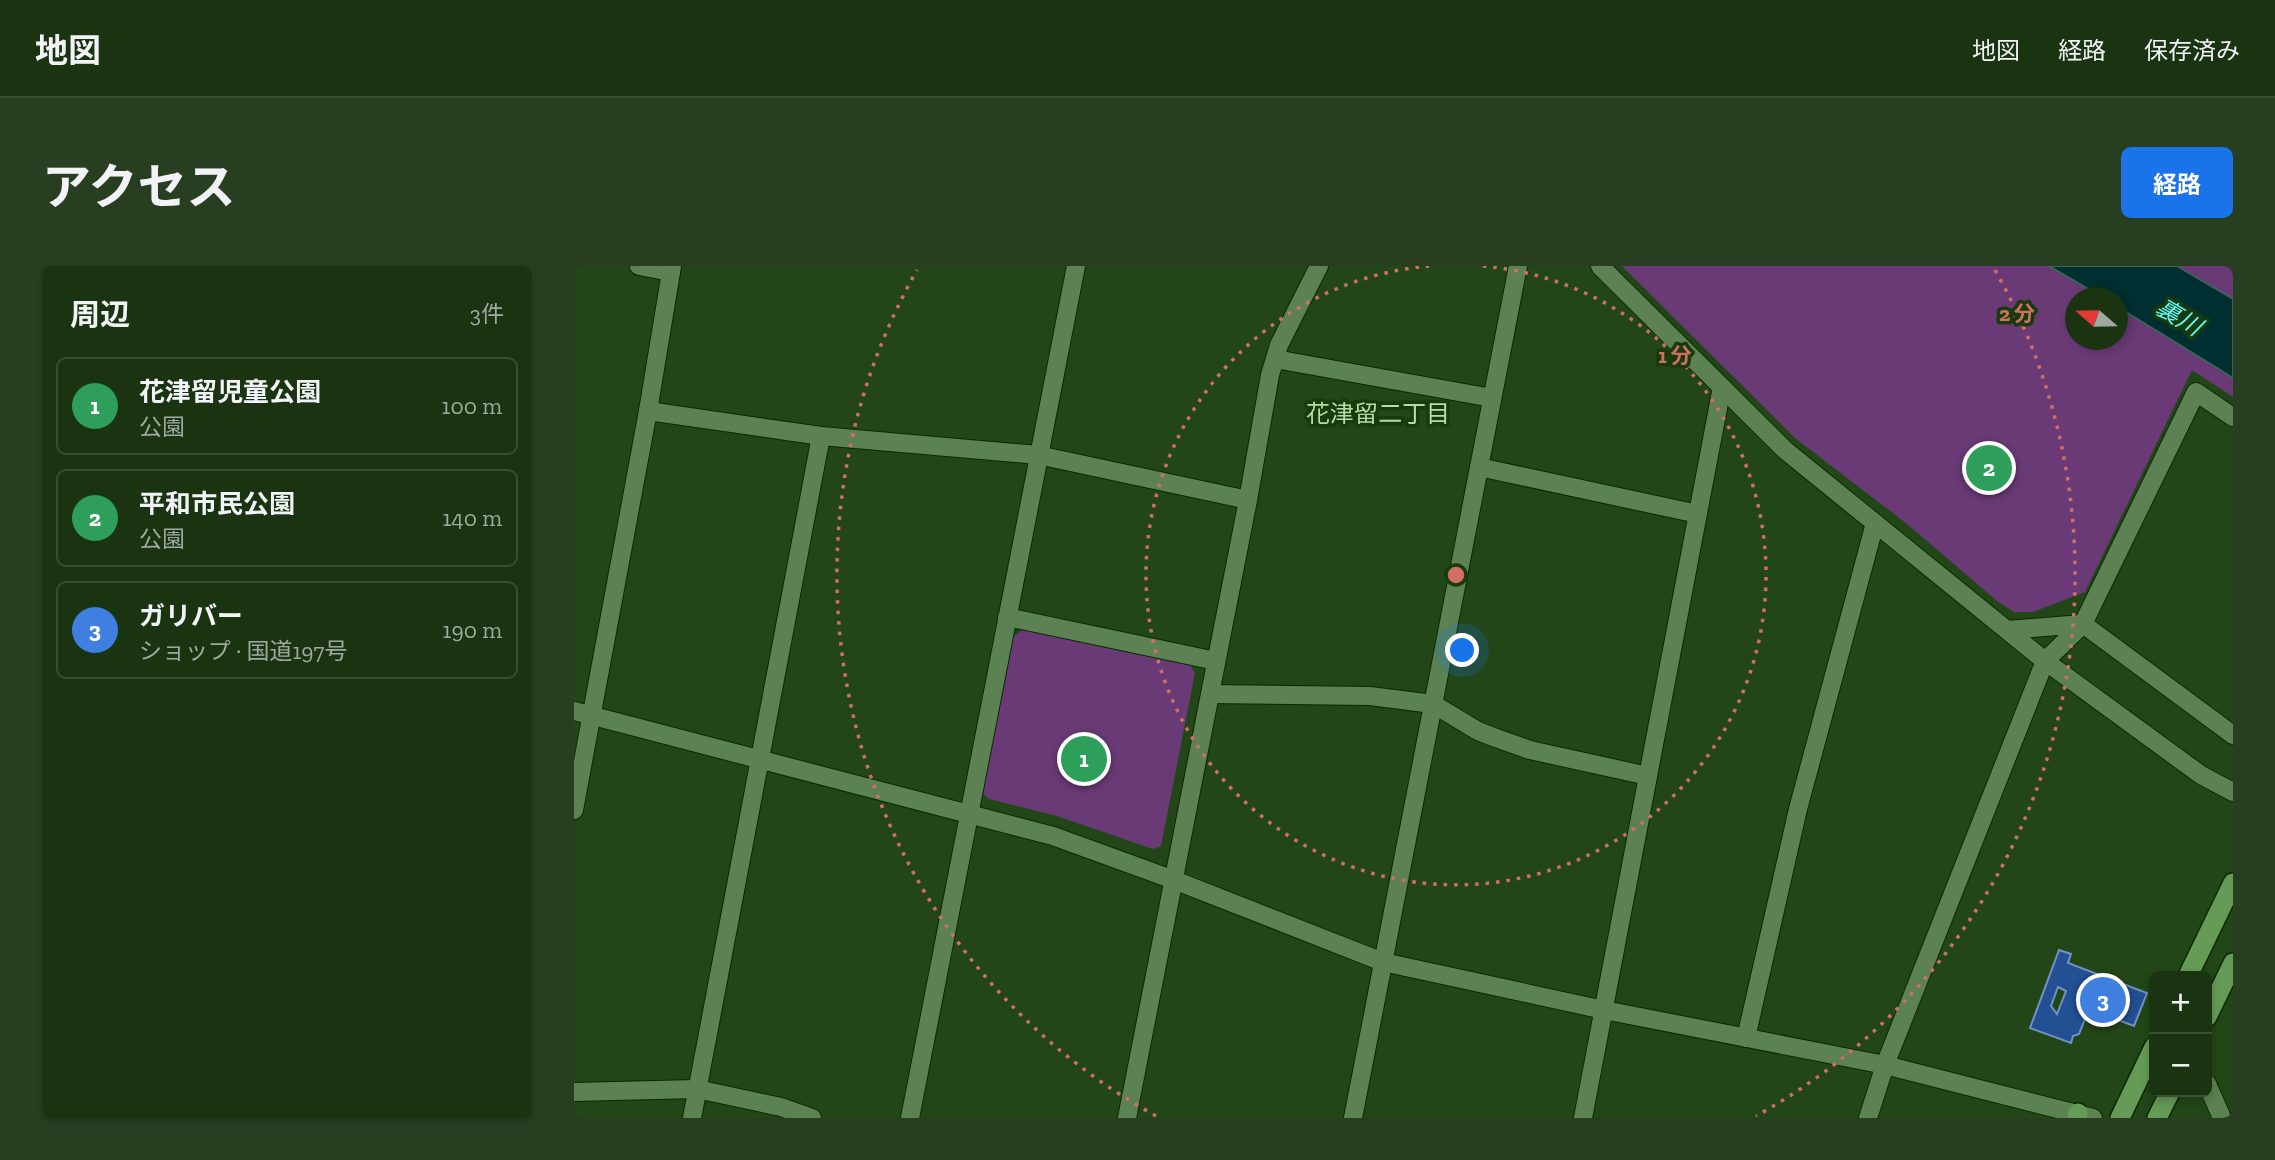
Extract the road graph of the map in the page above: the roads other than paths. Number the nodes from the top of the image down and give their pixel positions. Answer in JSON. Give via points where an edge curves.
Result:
{"nodes":[{"id":1,"x":639,"y":266,"type":"edge"},
{"id":2,"x":1076,"y":266,"type":"edge"},
{"id":3,"x":1319,"y":266,"type":"edge"},
{"id":4,"x":1518,"y":266,"type":"edge"},
{"id":5,"x":1600,"y":266,"type":"edge"},
{"id":6,"x":671,"y":269,"type":"edge"},
{"id":7,"x":1275,"y":359,"type":"junction"},
{"id":8,"x":1722,"y":387,"type":"junction"},
{"id":9,"x":1492,"y":398,"type":"junction"},
{"id":10,"x":648,"y":411,"type":"junction"},
{"id":11,"x":2233,"y":417,"type":"edge"},
{"id":12,"x":821,"y":436,"type":"junction"},
{"id":13,"x":1038,"y":455,"type":"junction"},
{"id":14,"x":1479,"y":467,"type":"junction"},
{"id":15,"x":1248,"y":500,"type":"junction"},
{"id":16,"x":1698,"y":514,"type":"junction"},
{"id":17,"x":1875,"y":523,"type":"junction"},
{"id":18,"x":1007,"y":617,"type":"junction"},
{"id":19,"x":2083,"y":624,"type":"junction"},
{"id":20,"x":2007,"y":630,"type":"junction"},
{"id":21,"x":1216,"y":661,"type":"junction"},
{"id":22,"x":2045,"y":661,"type":"junction"},
{"id":23,"x":1210,"y":694,"type":"junction"},
{"id":24,"x":1433,"y":704,"type":"junction"},
{"id":25,"x":574,"y":711,"type":"edge"},
{"id":26,"x":593,"y":716,"type":"junction"},
{"id":27,"x":2233,"y":735,"type":"edge"},
{"id":28,"x":760,"y":760,"type":"junction"},
{"id":29,"x":1648,"y":776,"type":"junction"},
{"id":30,"x":2233,"y":792,"type":"edge"},
{"id":31,"x":574,"y":810,"type":"edge"},
{"id":32,"x":970,"y":814,"type":"junction"},
{"id":33,"x":1174,"y":880,"type":"junction"},
{"id":34,"x":2233,"y":883,"type":"edge"},
{"id":35,"x":1383,"y":962,"type":"junction"},
{"id":36,"x":2233,"y":963,"type":"edge"},
{"id":37,"x":2190,"y":971,"type":"edge"},
{"id":38,"x":2212,"y":1007,"type":"edge"},
{"id":39,"x":1604,"y":1010,"type":"junction"},
{"id":40,"x":1746,"y":1038,"type":"junction"},
{"id":41,"x":2149,"y":1057,"type":"edge"},
{"id":42,"x":1885,"y":1065,"type":"junction"},
{"id":43,"x":697,"y":1089,"type":"junction"},
{"id":44,"x":574,"y":1092,"type":"edge"},
{"id":45,"x":2212,"y":1095,"type":"edge"},
{"id":46,"x":2168,"y":1097,"type":"edge"},
{"id":47,"x":2083,"y":1117,"type":"edge"},
{"id":48,"x":692,"y":1118,"type":"edge"},
{"id":49,"x":812,"y":1118,"type":"edge"},
{"id":50,"x":910,"y":1118,"type":"edge"},
{"id":51,"x":1127,"y":1118,"type":"edge"},
{"id":52,"x":1353,"y":1118,"type":"edge"},
{"id":53,"x":1583,"y":1118,"type":"edge"},
{"id":54,"x":1868,"y":1118,"type":"edge"},
{"id":55,"x":2120,"y":1118,"type":"edge"},
{"id":56,"x":2157,"y":1118,"type":"edge"},
{"id":57,"x":2222,"y":1118,"type":"edge"}],
"edges":[{"from":1,"to":6,"type":"street"},
{"from":2,"to":13,"type":"street"},
{"from":3,"to":7,"type":"street"},
{"from":4,"to":9,"type":"street"},
{"from":5,"to":8,"type":"street"},
{"from":6,"to":10,"type":"street"},
{"from":7,"to":9,"type":"street"},
{"from":7,"to":15,"type":"street"},
{"from":8,"to":16,"type":"street"},
{"from":8,"to":17,"type":"street","via":[[1785,450]]},
{"from":9,"to":14,"type":"street"},
{"from":10,"to":12,"type":"street"},
{"from":10,"to":26,"type":"street"},
{"from":11,"to":19,"type":"street","via":[[2196,392]]},
{"from":12,"to":13,"type":"street"},
{"from":12,"to":28,"type":"street"},
{"from":13,"to":15,"type":"street"},
{"from":13,"to":18,"type":"street"},
{"from":14,"to":16,"type":"street"},
{"from":14,"to":24,"type":"street"},
{"from":15,"to":21,"type":"street"},
{"from":16,"to":29,"type":"street"},
{"from":17,"to":20,"type":"street"},
{"from":17,"to":40,"type":"street","via":[[1798,809]]},
{"from":18,"to":21,"type":"street"},
{"from":18,"to":32,"type":"street"},
{"from":19,"to":20,"type":"street"},
{"from":19,"to":22,"type":"street"},
{"from":19,"to":27,"type":"street"},
{"from":20,"to":22,"type":"street"},
{"from":21,"to":23,"type":"street"},
{"from":22,"to":30,"type":"street","via":[[2201,775]]},
{"from":22,"to":42,"type":"street"},
{"from":23,"to":24,"type":"street","via":[[1370,696]]},
{"from":23,"to":33,"type":"street"},
{"from":24,"to":29,"type":"street","via":[[1478,731],[1518,746]]},
{"from":24,"to":35,"type":"street"},
{"from":25,"to":26,"type":"street"},
{"from":26,"to":28,"type":"street"},
{"from":26,"to":31,"type":"street"},
{"from":28,"to":32,"type":"street"},
{"from":28,"to":43,"type":"street"},
{"from":29,"to":39,"type":"street"},
{"from":32,"to":33,"type":"street","via":[[1053,836]]},
{"from":32,"to":50,"type":"street"},
{"from":33,"to":35,"type":"street"},
{"from":33,"to":51,"type":"street"},
{"from":34,"to":37,"type":"highway"},
{"from":35,"to":39,"type":"street"},
{"from":35,"to":52,"type":"street"},
{"from":36,"to":38,"type":"highway"},
{"from":39,"to":40,"type":"street"},
{"from":39,"to":53,"type":"street"},
{"from":40,"to":42,"type":"street"},
{"from":41,"to":55,"type":"highway"},
{"from":42,"to":47,"type":"street"},
{"from":42,"to":54,"type":"street"},
{"from":43,"to":44,"type":"street"},
{"from":43,"to":48,"type":"street"},
{"from":43,"to":49,"type":"street"},
{"from":45,"to":57,"type":"street"},
{"from":46,"to":56,"type":"highway"}]}
